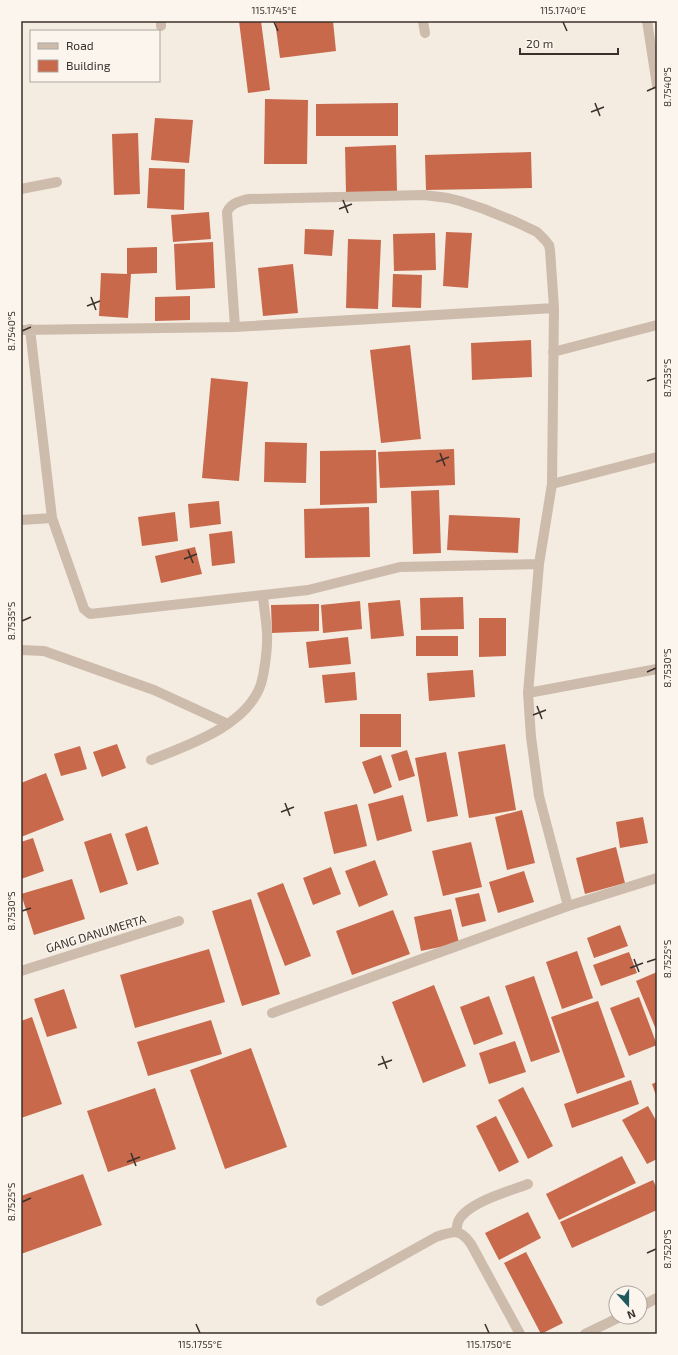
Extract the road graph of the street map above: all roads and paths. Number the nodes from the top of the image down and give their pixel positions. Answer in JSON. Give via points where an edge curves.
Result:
{"nodes":[{"id":1,"x":423,"y":21,"type":"edge"},
{"id":2,"x":647,"y":21,"type":"edge"},
{"id":3,"x":425,"y":32,"type":"dead end"},
{"id":4,"x":657,"y":85,"type":"edge"},
{"id":5,"x":57,"y":182,"type":"dead end"},
{"id":6,"x":21,"y":189,"type":"edge"},
{"id":7,"x":554,"y":308,"type":"junction"},
{"id":8,"x":657,"y":325,"type":"edge"},
{"id":9,"x":235,"y":327,"type":"junction"},
{"id":10,"x":25,"y":330,"type":"edge"},
{"id":11,"x":553,"y":352,"type":"junction"},
{"id":12,"x":657,"y":457,"type":"edge"},
{"id":13,"x":552,"y":484,"type":"junction"},
{"id":14,"x":52,"y":518,"type":"junction"},
{"id":15,"x":21,"y":520,"type":"edge"},
{"id":16,"x":539,"y":564,"type":"junction"},
{"id":17,"x":263,"y":596,"type":"junction"},
{"id":18,"x":21,"y":650,"type":"edge"},
{"id":19,"x":657,"y":669,"type":"edge"},
{"id":20,"x":528,"y":693,"type":"junction"},
{"id":21,"x":228,"y":724,"type":"junction"},
{"id":22,"x":151,"y":760,"type":"dead end"},
{"id":23,"x":657,"y":878,"type":"edge"},
{"id":24,"x":568,"y":906,"type":"junction"},
{"id":25,"x":179,"y":921,"type":"dead end"},
{"id":26,"x":21,"y":971,"type":"edge"},
{"id":27,"x":272,"y":1013,"type":"dead end"},
{"id":28,"x":528,"y":1184,"type":"dead end"},
{"id":29,"x":456,"y":1232,"type":"junction"},
{"id":30,"x":657,"y":1298,"type":"edge"},
{"id":31,"x":321,"y":1301,"type":"dead end"},
{"id":32,"x":648,"y":1303,"type":"edge"},
{"id":33,"x":608,"y":1323,"type":"edge"},
{"id":34,"x":520,"y":1334,"type":"edge"},
{"id":35,"x":585,"y":1334,"type":"edge"}],
"edges":[{"from":1,"to":3,"type":"street"},
{"from":2,"to":4,"type":"street"},
{"from":5,"to":6,"type":"street"},
{"from":7,"to":9,"type":"street"},
{"from":7,"to":9,"type":"street","via":[[549,245],[537,232],[484,209],[448,198],[424,195],[249,199],[236,203],[227,212]]},
{"from":7,"to":11,"type":"street"},
{"from":8,"to":11,"type":"street"},
{"from":9,"to":10,"type":"street"},
{"from":10,"to":14,"type":"street"},
{"from":11,"to":13,"type":"street"},
{"from":12,"to":13,"type":"street"},
{"from":13,"to":16,"type":"street"},
{"from":14,"to":15,"type":"street"},
{"from":14,"to":17,"type":"street","via":[[84,609],[90,614]]},
{"from":16,"to":17,"type":"street","via":[[400,567],[308,590]]},
{"from":16,"to":20,"type":"street"},
{"from":17,"to":21,"type":"street","via":[[267,641],[261,684],[250,705]]},
{"from":18,"to":21,"type":"street","via":[[44,651],[154,690]]},
{"from":19,"to":20,"type":"street"},
{"from":20,"to":24,"type":"street","via":[[530,737],[538,796]]},
{"from":21,"to":22,"type":"street"},
{"from":23,"to":24,"type":"street"},
{"from":24,"to":27,"type":"street"},
{"from":25,"to":26,"type":"street","name":"GANG DANUMERTA"},
{"from":28,"to":29,"type":"street","via":[[479,1203],[464,1213],[458,1222]]},
{"from":29,"to":31,"type":"street","via":[[436,1237]]},
{"from":29,"to":34,"type":"street","via":[[464,1234],[471,1244]]},
{"from":30,"to":32,"type":"street"},
{"from":33,"to":35,"type":"street"}]}
